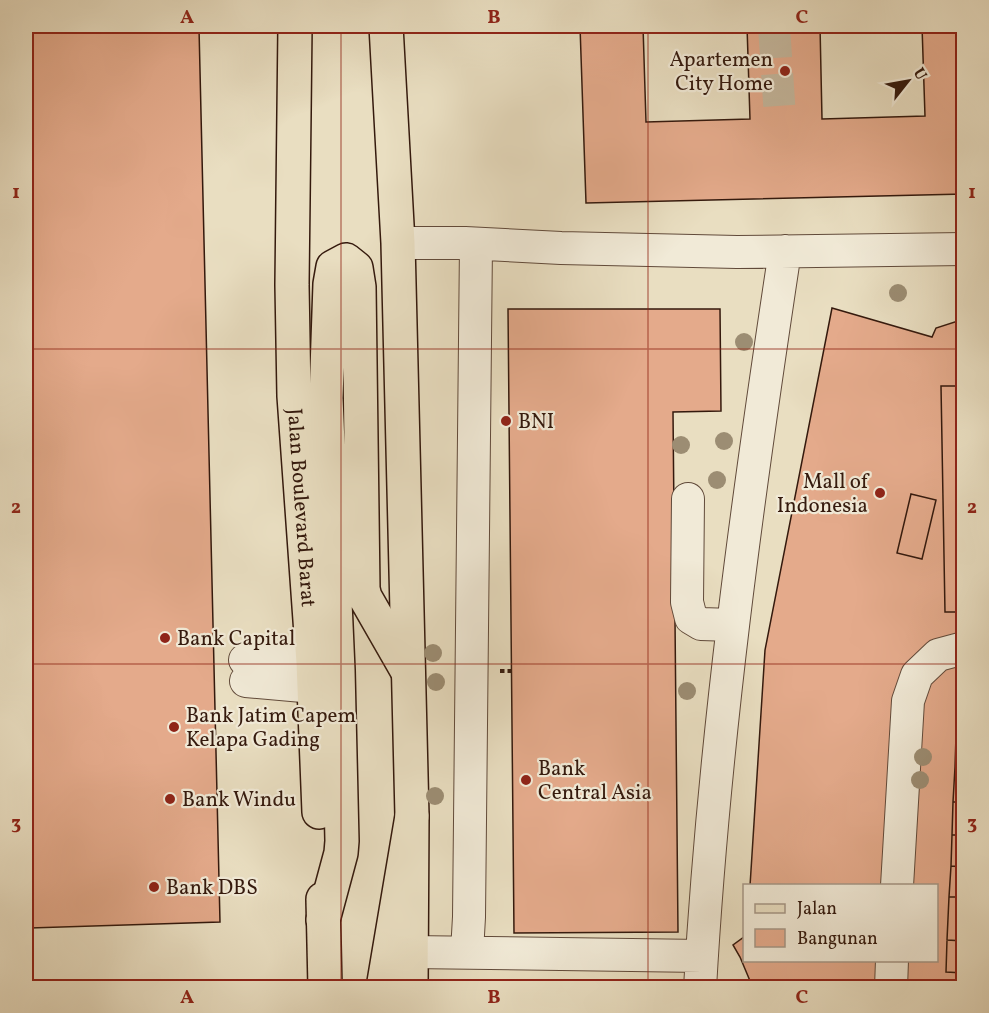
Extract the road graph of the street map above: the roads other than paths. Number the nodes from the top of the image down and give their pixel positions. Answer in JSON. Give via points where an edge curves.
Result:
{"nodes":[{"id":1,"x":295,"y":26,"type":"edge"},
{"id":2,"x":386,"y":26,"type":"edge"},
{"id":3,"x":398,"y":243,"type":"junction"},
{"id":4,"x":476,"y":244,"type":"junction"},
{"id":5,"x":963,"y":249,"type":"edge"},
{"id":6,"x":785,"y":251,"type":"junction"},
{"id":7,"x":688,"y":499,"type":"dead end"},
{"id":8,"x":733,"y":625,"type":"junction"},
{"id":9,"x":963,"y":648,"type":"edge"},
{"id":10,"x":245,"y":670,"type":"dead end"},
{"id":11,"x":408,"y":672,"type":"junction"},
{"id":12,"x":313,"y":674,"type":"junction"},
{"id":13,"x":412,"y":816,"type":"junction"},
{"id":14,"x":897,"y":884,"type":"edge"},
{"id":15,"x":323,"y":920,"type":"junction"},
{"id":16,"x":410,"y":951,"type":"junction"},
{"id":17,"x":467,"y":952,"type":"junction"},
{"id":18,"x":702,"y":956,"type":"junction"},
{"id":19,"x":892,"y":962,"type":"edge"},
{"id":20,"x":326,"y":987,"type":"edge"},
{"id":21,"x":383,"y":987,"type":"edge"},
{"id":22,"x":411,"y":987,"type":"edge"},
{"id":23,"x":700,"y":987,"type":"edge"},
{"id":24,"x":891,"y":987,"type":"edge"}],
"edges":[{"from":1,"to":12,"type":"main road","name":"Jalan Boulevard Barat","via":[[294,396]]},
{"from":2,"to":3,"type":"main road"},
{"from":3,"to":4,"type":"street"},
{"from":3,"to":11,"type":"main road"},
{"from":4,"to":6,"type":"street","via":[[561,249]]},
{"from":4,"to":17,"type":"street"},
{"from":5,"to":6,"type":"street"},
{"from":6,"to":8,"type":"street"},
{"from":7,"to":8,"type":"street","via":[[687,602],[691,618],[701,624]]},
{"from":8,"to":18,"type":"street"},
{"from":9,"to":14,"type":"street","via":[[938,655],[917,675],[908,701]]},
{"from":10,"to":12,"type":"street"},
{"from":11,"to":13,"type":"main road"},
{"from":11,"to":15,"type":"main road","via":[[363,589],[359,287],[356,268],[346,260],[333,267],[330,284],[326,398],[342,841]]},
{"from":12,"to":15,"type":"main road","name":"Jalan Boulevard Barat"},
{"from":13,"to":16,"type":"main road"},
{"from":13,"to":21,"type":"main road"},
{"from":15,"to":20,"type":"main road","name":"Jalan Boulevard Barat"},
{"from":16,"to":17,"type":"street"},
{"from":16,"to":22,"type":"main road"},
{"from":17,"to":18,"type":"street"},
{"from":18,"to":23,"type":"street"},
{"from":19,"to":24,"type":"street"}]}
